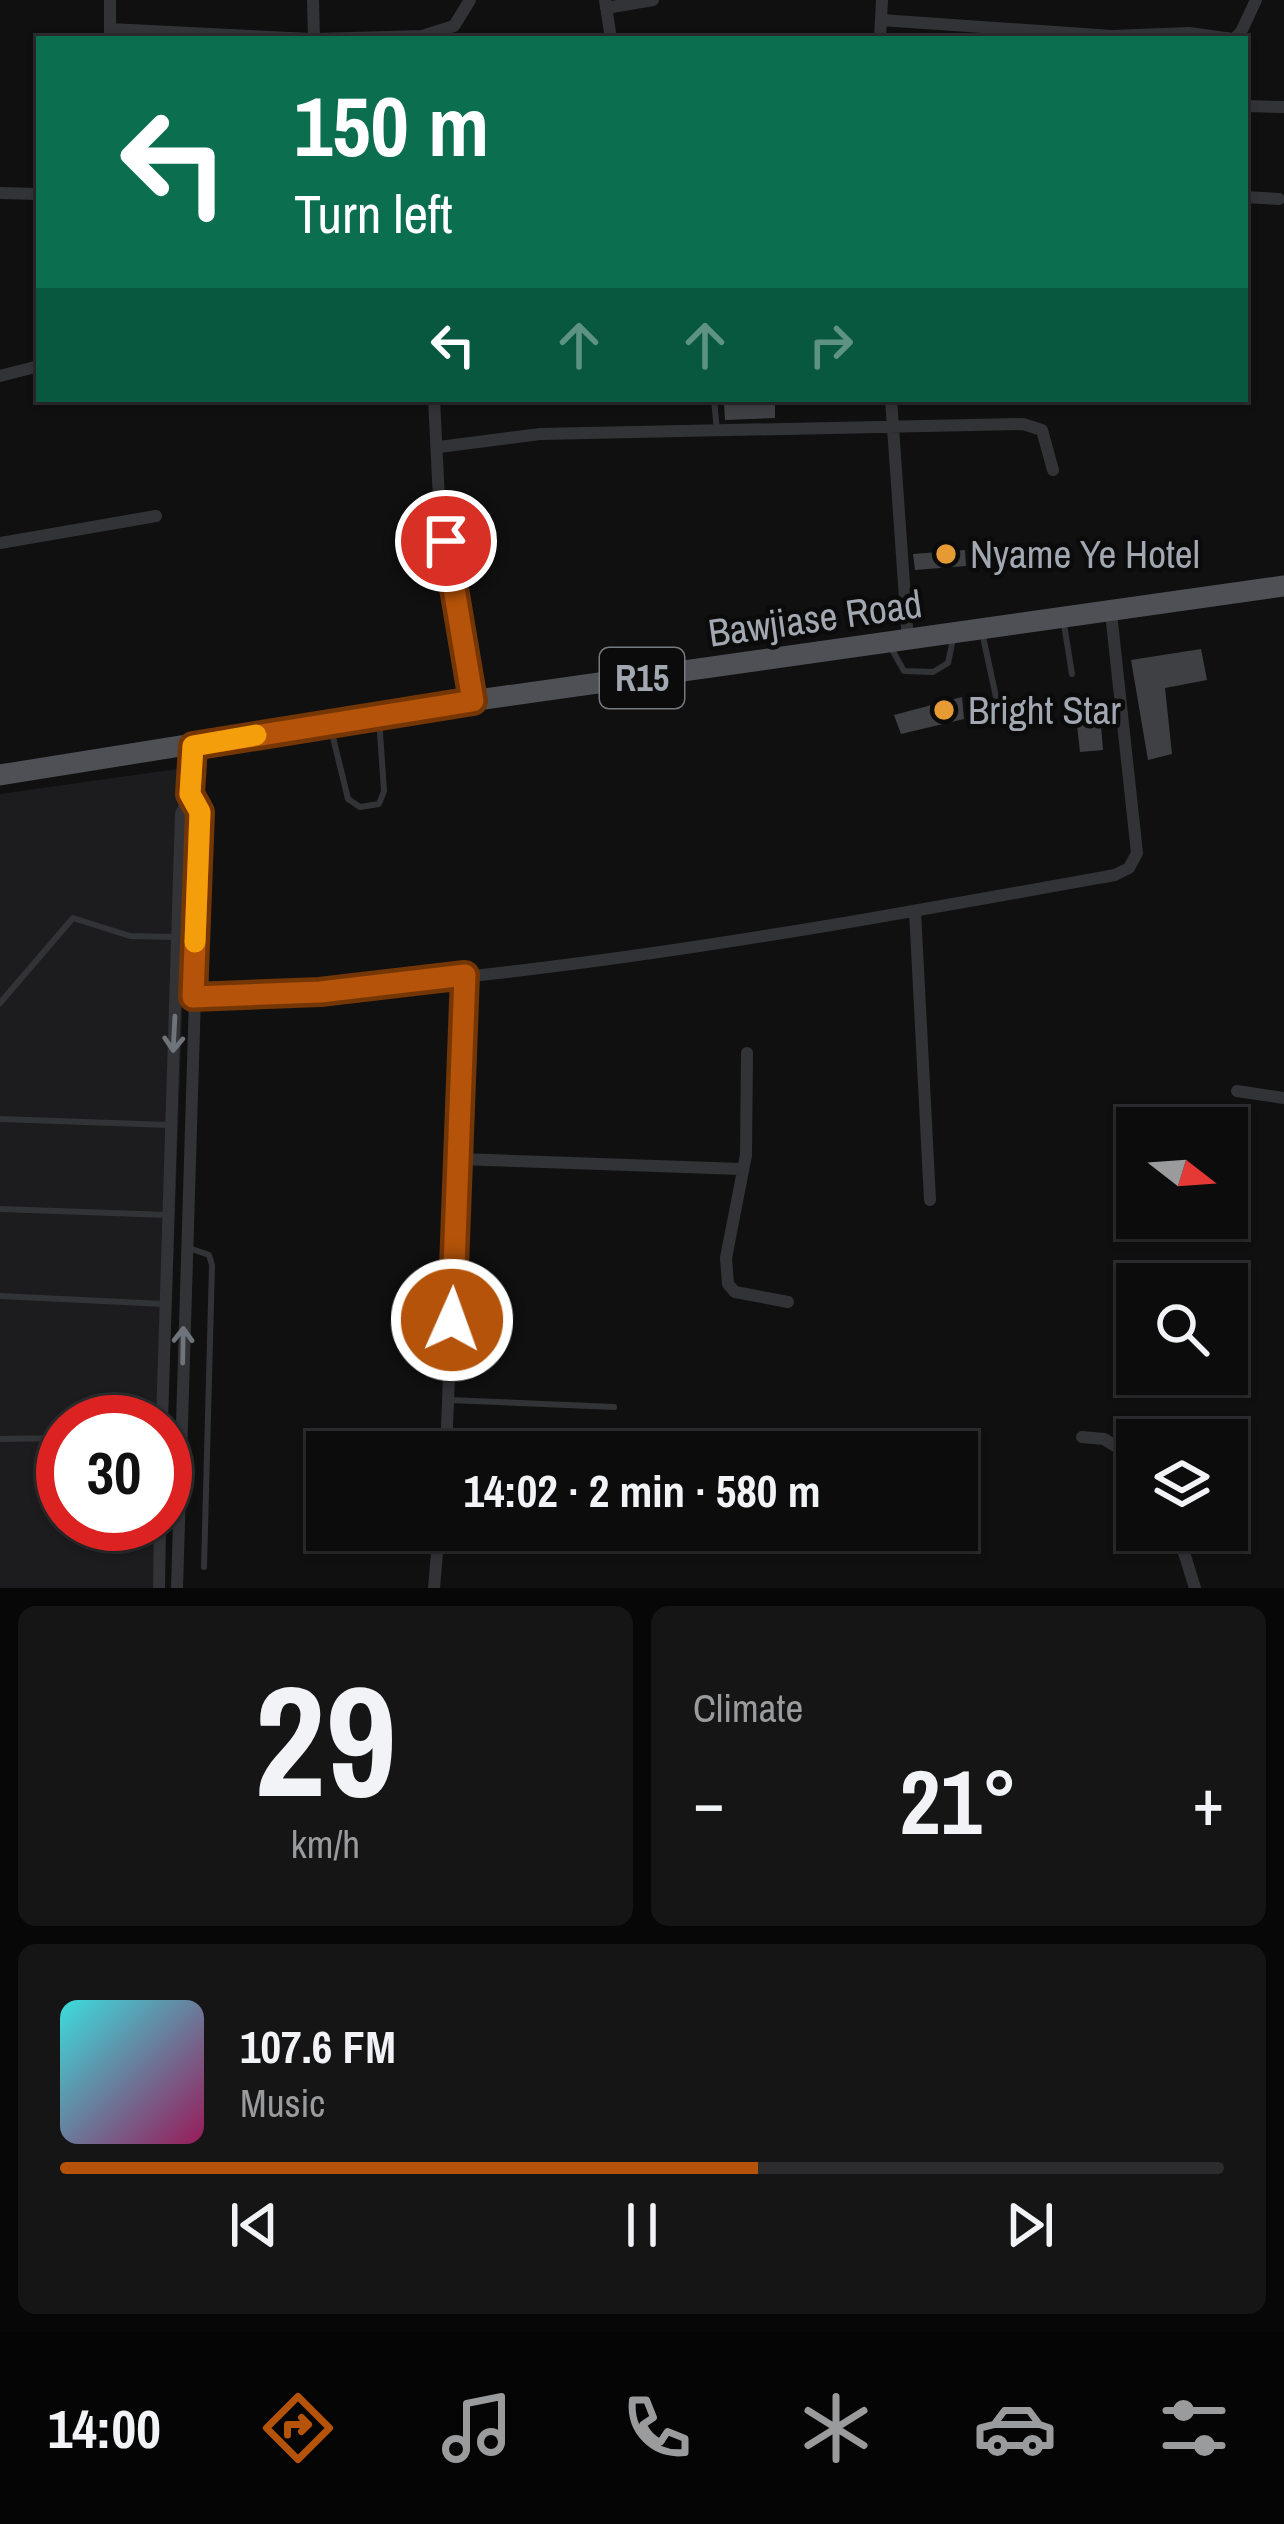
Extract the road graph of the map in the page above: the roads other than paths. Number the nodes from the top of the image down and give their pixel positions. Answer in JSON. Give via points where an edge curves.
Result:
{"nodes":[{"id":1,"x":110,"y":0,"type":"edge"},
{"id":2,"x":313,"y":0,"type":"edge"},
{"id":3,"x":470,"y":0,"type":"edge"},
{"id":4,"x":653,"y":0,"type":"edge"},
{"id":5,"x":882,"y":0,"type":"edge"},
{"id":6,"x":1256,"y":0,"type":"edge"},
{"id":7,"x":606,"y":4,"type":"edge"},
{"id":8,"x":881,"y":20,"type":"junction"},
{"id":9,"x":110,"y":34,"type":"edge"},
{"id":10,"x":192,"y":36,"type":"edge"},
{"id":11,"x":314,"y":36,"type":"edge"},
{"id":12,"x":422,"y":36,"type":"edge"},
{"id":13,"x":611,"y":36,"type":"edge"},
{"id":14,"x":880,"y":36,"type":"edge"},
{"id":15,"x":1112,"y":36,"type":"edge"},
{"id":16,"x":1112,"y":36,"type":"edge"},
{"id":17,"x":1211,"y":36,"type":"edge"},
{"id":18,"x":1236,"y":36,"type":"edge"},
{"id":19,"x":1248,"y":106,"type":"edge"},
{"id":20,"x":1284,"y":107,"type":"edge"},
{"id":21,"x":0,"y":193,"type":"edge"},
{"id":22,"x":36,"y":194,"type":"edge"},
{"id":23,"x":1248,"y":197,"type":"edge"},
{"id":24,"x":1279,"y":199,"type":"dead end"},
{"id":25,"x":36,"y":367,"type":"edge"},
{"id":26,"x":0,"y":376,"type":"edge"},
{"id":27,"x":434,"y":402,"type":"edge"},
{"id":28,"x":714,"y":402,"type":"edge"},
{"id":29,"x":891,"y":402,"type":"edge"},
{"id":30,"x":893,"y":425,"type":"junction"},
{"id":31,"x":717,"y":431,"type":"junction"},
{"id":32,"x":439,"y":446,"type":"junction"},
{"id":33,"x":1053,"y":470,"type":"dead end"},
{"id":34,"x":156,"y":516,"type":"dead end"},
{"id":35,"x":0,"y":543,"type":"edge"},
{"id":36,"x":1284,"y":586,"type":"edge"},
{"id":37,"x":1111,"y":613,"type":"junction"},
{"id":38,"x":1064,"y":620,"type":"junction"},
{"id":39,"x":982,"y":632,"type":"junction"},
{"id":40,"x":954,"y":636,"type":"junction"},
{"id":41,"x":898,"y":644,"type":"junction"},
{"id":42,"x":1072,"y":674,"type":"dead end"},
{"id":43,"x":473,"y":701,"type":"junction"},
{"id":44,"x":999,"y":711,"type":"dead end"},
{"id":45,"x":379,"y":715,"type":"junction"},
{"id":46,"x":329,"y":722,"type":"junction"},
{"id":47,"x":193,"y":746,"type":"junction"},
{"id":48,"x":0,"y":775,"type":"edge"},
{"id":49,"x":190,"y":794,"type":"junction"},
{"id":50,"x":915,"y":911,"type":"junction"},
{"id":51,"x":178,"y":937,"type":"junction"},
{"id":52,"x":465,"y":975,"type":"junction"},
{"id":53,"x":193,"y":997,"type":"junction"},
{"id":54,"x":0,"y":1003,"type":"edge"},
{"id":55,"x":747,"y":1052,"type":"dead end"},
{"id":56,"x":1237,"y":1091,"type":"dead end"},
{"id":57,"x":1284,"y":1098,"type":"edge"},
{"id":58,"x":0,"y":1119,"type":"edge"},
{"id":59,"x":169,"y":1125,"type":"junction"},
{"id":60,"x":459,"y":1160,"type":"junction"},
{"id":61,"x":741,"y":1169,"type":"junction"},
{"id":62,"x":930,"y":1200,"type":"dead end"},
{"id":63,"x":0,"y":1209,"type":"edge"},
{"id":64,"x":167,"y":1215,"type":"junction"},
{"id":65,"x":185,"y":1247,"type":"junction"},
{"id":66,"x":0,"y":1296,"type":"edge"},
{"id":67,"x":788,"y":1301,"type":"dead end"},
{"id":68,"x":165,"y":1304,"type":"junction"},
{"id":69,"x":163,"y":1395,"type":"edge"},
{"id":70,"x":449,"y":1400,"type":"junction"},
{"id":71,"x":614,"y":1407,"type":"dead end"},
{"id":72,"x":447,"y":1431,"type":"edge"},
{"id":73,"x":36,"y":1438,"type":"edge"},
{"id":74,"x":1082,"y":1438,"type":"dead end"},
{"id":75,"x":0,"y":1439,"type":"edge"},
{"id":76,"x":1116,"y":1446,"type":"edge"},
{"id":77,"x":160,"y":1551,"type":"edge"},
{"id":78,"x":437,"y":1551,"type":"edge"},
{"id":79,"x":1184,"y":1551,"type":"edge"},
{"id":80,"x":204,"y":1567,"type":"dead end"},
{"id":81,"x":159,"y":1588,"type":"edge"},
{"id":82,"x":177,"y":1588,"type":"edge"},
{"id":83,"x":434,"y":1588,"type":"edge"},
{"id":84,"x":1195,"y":1588,"type":"edge"}],
"edges":[{"from":1,"to":9,"type":"street"},
{"from":2,"to":11,"type":"street"},
{"from":3,"to":12,"type":"street","via":[[454,26]]},
{"from":4,"to":7,"type":"street"},
{"from":5,"to":8,"type":"street"},
{"from":6,"to":18,"type":"street"},
{"from":7,"to":13,"type":"street"},
{"from":8,"to":14,"type":"street"},
{"from":8,"to":15,"type":"street"},
{"from":9,"to":10,"type":"street"},
{"from":16,"to":17,"type":"street"},
{"from":19,"to":20,"type":"street"},
{"from":21,"to":22,"type":"street"},
{"from":23,"to":24,"type":"street"},
{"from":25,"to":26,"type":"street"},
{"from":27,"to":32,"type":"street"},
{"from":28,"to":31,"type":"lane"},
{"from":29,"to":30,"type":"street"},
{"from":30,"to":31,"type":"street"},
{"from":30,"to":33,"type":"street","via":[[1034,426]]},
{"from":30,"to":41,"type":"street"},
{"from":31,"to":32,"type":"street","via":[[540,434]]},
{"from":32,"to":43,"type":"street","via":[[439,500]]},
{"from":34,"to":35,"type":"street"},
{"from":36,"to":37,"type":"main road","name":"Bawjiase Road","number":"R15"},
{"from":37,"to":38,"type":"main road","name":"Bawjiase Road","number":"R15"},
{"from":37,"to":50,"type":"street","via":[[1135,861],[1115,874]]},
{"from":38,"to":39,"type":"main road","name":"Bawjiase Road","number":"R15"},
{"from":38,"to":42,"type":"lane"},
{"from":39,"to":40,"type":"main road","name":"Bawjiase Road","number":"R15"},
{"from":39,"to":44,"type":"lane"},
{"from":40,"to":41,"type":"main road","name":"Bawjiase Road","number":"R15"},
{"from":40,"to":41,"type":"lane","via":[[948,663],[933,672],[904,671]]},
{"from":41,"to":43,"type":"main road","name":"Bawjiase Road","number":"R15"},
{"from":43,"to":45,"type":"main road","name":"Bawjiase Road","number":"R15"},
{"from":45,"to":46,"type":"main road","name":"Bawjiase Road","number":"R15"},
{"from":45,"to":46,"type":"lane","via":[[382,799],[361,807],[348,799]]},
{"from":46,"to":47,"type":"main road","name":"Bawjiase Road","number":"R15"},
{"from":47,"to":48,"type":"main road","name":"Bawjiase Road","number":"R15"},
{"from":47,"to":49,"type":"street"},
{"from":49,"to":51,"type":"street","via":[[181,814]]},
{"from":49,"to":53,"type":"street","via":[[200,812]]},
{"from":50,"to":52,"type":"street","via":[[656,954]]},
{"from":50,"to":62,"type":"street"},
{"from":51,"to":54,"type":"lane","via":[[130,936],[73,918]]},
{"from":51,"to":59,"type":"street","one_way":true},
{"from":52,"to":53,"type":"street"},
{"from":52,"to":60,"type":"street"},
{"from":53,"to":65,"type":"street"},
{"from":55,"to":61,"type":"street"},
{"from":56,"to":57,"type":"street"},
{"from":58,"to":59,"type":"lane"},
{"from":59,"to":64,"type":"street"},
{"from":60,"to":61,"type":"street"},
{"from":60,"to":70,"type":"street"},
{"from":61,"to":67,"type":"street","via":[[728,1284]]},
{"from":63,"to":64,"type":"lane"},
{"from":64,"to":68,"type":"street"},
{"from":65,"to":80,"type":"lane","via":[[209,1255],[212,1265]]},
{"from":82,"to":65,"type":"street","one_way":true},
{"from":66,"to":68,"type":"lane"},
{"from":68,"to":69,"type":"street"},
{"from":70,"to":71,"type":"lane"},
{"from":70,"to":72,"type":"street"},
{"from":73,"to":75,"type":"lane"},
{"from":74,"to":76,"type":"street"},
{"from":77,"to":81,"type":"street"},
{"from":78,"to":83,"type":"street"},
{"from":79,"to":84,"type":"street"}]}
